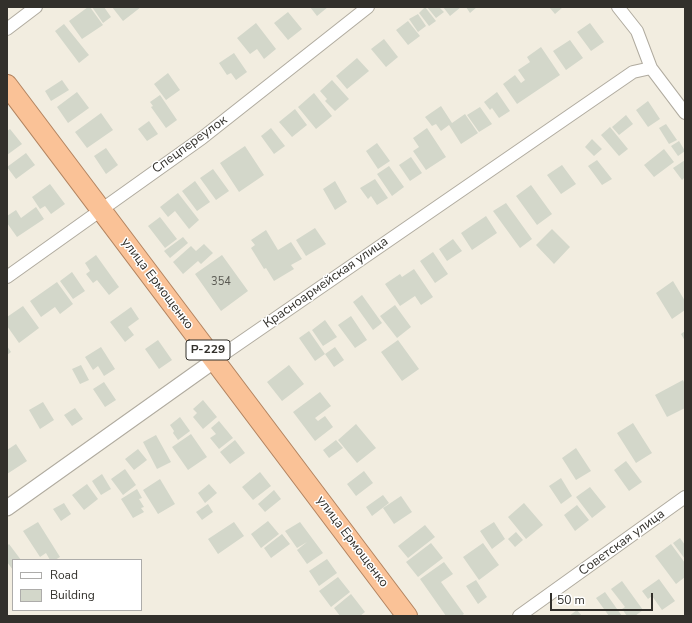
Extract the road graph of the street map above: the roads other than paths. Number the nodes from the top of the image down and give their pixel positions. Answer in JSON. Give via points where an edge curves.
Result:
{"nodes":[{"id":1,"x":36,"y":7,"type":"edge"},
{"id":2,"x":368,"y":7,"type":"edge"},
{"id":3,"x":618,"y":7,"type":"edge"},
{"id":4,"x":7,"y":29,"type":"edge"},
{"id":5,"x":651,"y":68,"type":"junction"},
{"id":6,"x":7,"y":86,"type":"edge"},
{"id":7,"x":685,"y":113,"type":"edge"},
{"id":8,"x":101,"y":210,"type":"junction"},
{"id":9,"x":7,"y":277,"type":"edge"},
{"id":10,"x":215,"y":360,"type":"junction"},
{"id":11,"x":685,"y":497,"type":"edge"},
{"id":12,"x":7,"y":508,"type":"edge"},
{"id":13,"x":408,"y":616,"type":"edge"},
{"id":14,"x":519,"y":616,"type":"edge"}],
"edges":[{"from":1,"to":4,"type":"street"},
{"from":2,"to":8,"type":"street","name":"Спецпереулок","via":[[202,138]]},
{"from":3,"to":5,"type":"street","via":[[637,31]]},
{"from":5,"to":7,"type":"street"},
{"from":5,"to":10,"type":"street","name":"Красноармейская улица","via":[[633,72]]},
{"from":6,"to":8,"type":"highway","name":"улица Ермощенко","number":"Р-229"},
{"from":8,"to":9,"type":"street","name":"Спецпереулок"},
{"from":8,"to":10,"type":"highway","name":"улица Ермощенко","number":"Р-229"},
{"from":10,"to":12,"type":"street","name":"Красноармейская улица"},
{"from":10,"to":13,"type":"highway","name":"улица Ермощенко","number":"Р-229"},
{"from":11,"to":14,"type":"street","name":"Советская улица"}]}
